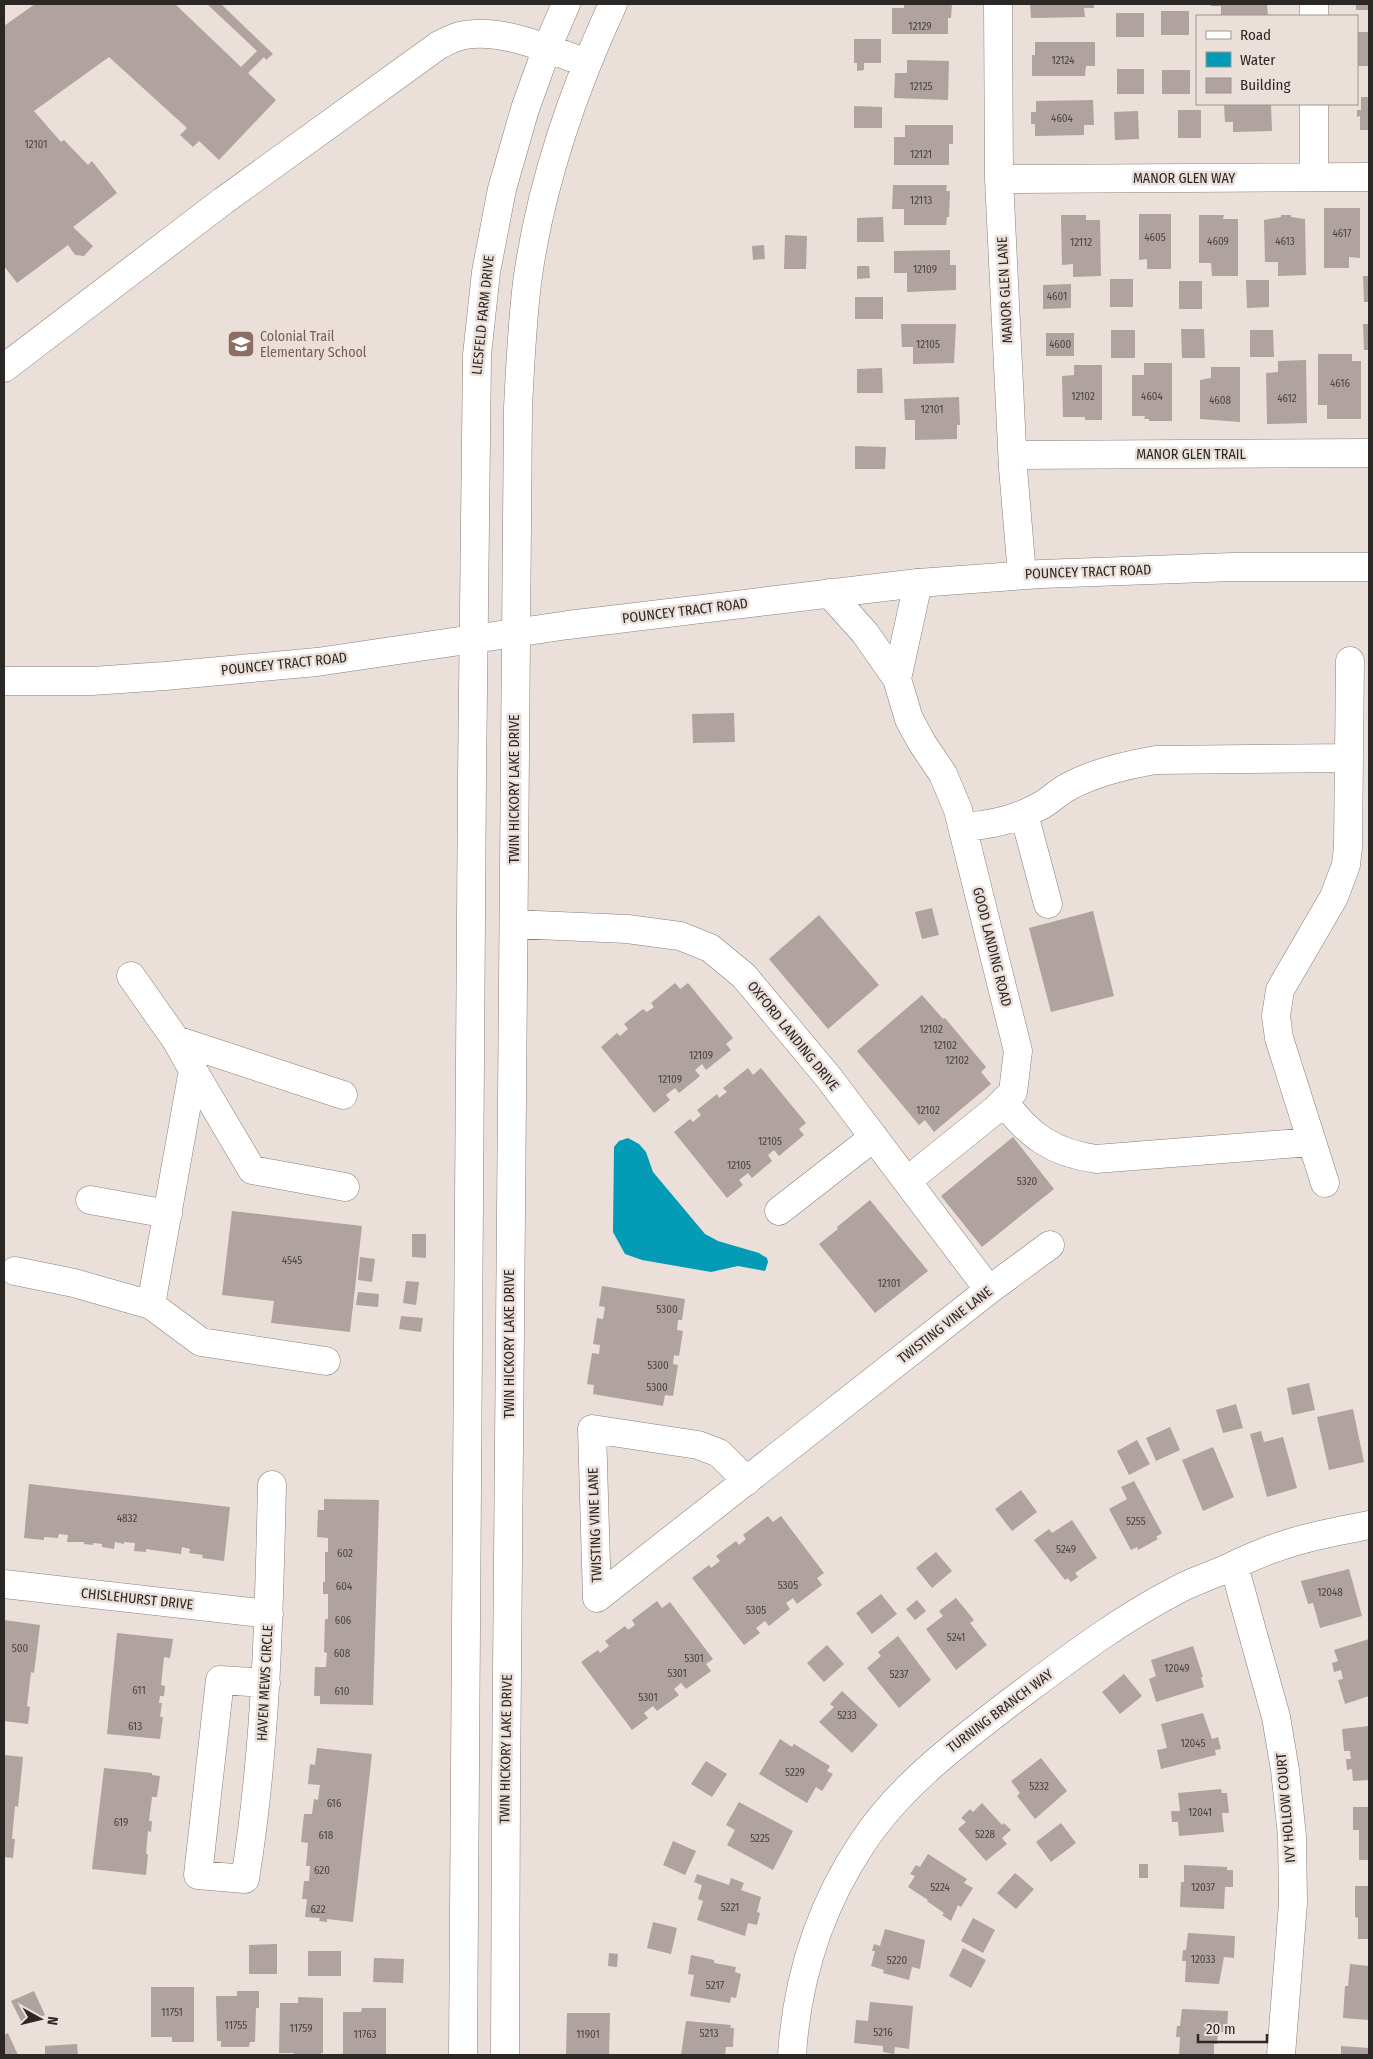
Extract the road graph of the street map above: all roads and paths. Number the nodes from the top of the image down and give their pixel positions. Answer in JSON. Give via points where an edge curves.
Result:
{"nodes":[{"id":1,"x":566,"y":4,"type":"edge"},
{"id":2,"x":613,"y":4,"type":"edge"},
{"id":3,"x":998,"y":4,"type":"edge"},
{"id":4,"x":547,"y":48,"type":"junction"},
{"id":5,"x":586,"y":63,"type":"junction"},
{"id":6,"x":1314,"y":105,"type":"edge"},
{"id":7,"x":1314,"y":177,"type":"junction"},
{"id":8,"x":1369,"y":178,"type":"edge"},
{"id":9,"x":999,"y":179,"type":"junction"},
{"id":10,"x":4,"y":368,"type":"edge"},
{"id":11,"x":1369,"y":453,"type":"edge"},
{"id":12,"x":1013,"y":454,"type":"junction"},
{"id":13,"x":1369,"y":568,"type":"edge"},
{"id":14,"x":1022,"y":575,"type":"junction"},
{"id":15,"x":918,"y":583,"type":"junction"},
{"id":16,"x":829,"y":593,"type":"junction"},
{"id":17,"x":516,"y":632,"type":"junction"},
{"id":18,"x":474,"y":639,"type":"junction"},
{"id":19,"x":1350,"y":661,"type":"dead end"},
{"id":20,"x":897,"y":679,"type":"junction"},
{"id":21,"x":4,"y":681,"type":"edge"},
{"id":22,"x":1349,"y":758,"type":"junction"},
{"id":23,"x":1024,"y":814,"type":"junction"},
{"id":24,"x":1359,"y":815,"type":"edge"},
{"id":25,"x":963,"y":827,"type":"junction"},
{"id":26,"x":1048,"y":904,"type":"dead end"},
{"id":27,"x":514,"y":924,"type":"junction"},
{"id":28,"x":131,"y":976,"type":"dead end"},
{"id":29,"x":176,"y":1040,"type":"junction"},
{"id":30,"x":193,"y":1070,"type":"junction"},
{"id":31,"x":343,"y":1095,"type":"dead end"},
{"id":32,"x":1004,"y":1101,"type":"junction"},
{"id":33,"x":874,"y":1137,"type":"junction"},
{"id":34,"x":1312,"y":1142,"type":"junction"},
{"id":35,"x":907,"y":1181,"type":"junction"},
{"id":36,"x":1325,"y":1183,"type":"dead end"},
{"id":37,"x":345,"y":1186,"type":"dead end"},
{"id":38,"x":90,"y":1200,"type":"dead end"},
{"id":39,"x":779,"y":1211,"type":"dead end"},
{"id":40,"x":168,"y":1214,"type":"junction"},
{"id":41,"x":1050,"y":1245,"type":"dead end"},
{"id":42,"x":14,"y":1271,"type":"dead end"},
{"id":43,"x":989,"y":1290,"type":"junction"},
{"id":44,"x":151,"y":1305,"type":"junction"},
{"id":45,"x":326,"y":1361,"type":"dead end"},
{"id":46,"x":747,"y":1480,"type":"junction"},
{"id":47,"x":272,"y":1485,"type":"dead end"},
{"id":48,"x":1369,"y":1525,"type":"edge"},
{"id":49,"x":1234,"y":1566,"type":"junction"},
{"id":50,"x":4,"y":1584,"type":"edge"},
{"id":51,"x":269,"y":1614,"type":"junction"},
{"id":52,"x":266,"y":1684,"type":"junction"},
{"id":53,"x":463,"y":2055,"type":"edge"},
{"id":54,"x":506,"y":2055,"type":"edge"},
{"id":55,"x":792,"y":2055,"type":"edge"},
{"id":56,"x":1281,"y":2055,"type":"edge"}],
"edges":[{"from":1,"to":4,"type":"street","name":"LIESFELD FARM DRIVE"},
{"from":2,"to":5,"type":"street"},
{"from":3,"to":9,"type":"street","name":"MANOR GLEN LANE"},
{"from":4,"to":5,"type":"street"},
{"from":4,"to":10,"type":"street","via":[[476,33],[439,45],[223,201]]},
{"from":4,"to":18,"type":"street","name":"LIESFELD FARM DRIVE","via":[[502,189],[481,314],[476,398]]},
{"from":5,"to":17,"type":"street","via":[[552,166],[527,282],[518,408]]},
{"from":6,"to":7,"type":"street"},
{"from":7,"to":8,"type":"street","name":"MANOR GLEN WAY"},
{"from":7,"to":9,"type":"street","name":"MANOR GLEN WAY"},
{"from":9,"to":12,"type":"street","name":"MANOR GLEN LANE"},
{"from":11,"to":12,"type":"street","name":"MANOR GLEN TRAIL"},
{"from":12,"to":14,"type":"street","name":"MANOR GLEN LANE"},
{"from":13,"to":14,"type":"street","name":"POUNCEY TRACT ROAD","via":[[1233,567]]},
{"from":14,"to":15,"type":"street","name":"POUNCEY TRACT ROAD"},
{"from":15,"to":16,"type":"street","name":"POUNCEY TRACT ROAD"},
{"from":15,"to":20,"type":"street"},
{"from":16,"to":17,"type":"street","name":"POUNCEY TRACT ROAD"},
{"from":16,"to":20,"type":"street","via":[[865,633]]},
{"from":17,"to":18,"type":"street","name":"POUNCEY TRACT ROAD"},
{"from":17,"to":27,"type":"street","name":"TWIN HICKORY LAKE DRIVE"},
{"from":18,"to":21,"type":"street","name":"POUNCEY TRACT ROAD","via":[[317,662],[165,676],[92,681]]},
{"from":18,"to":53,"type":"street"},
{"from":19,"to":22,"type":"street"},
{"from":20,"to":25,"type":"street","name":"GOOD LANDING ROAD","via":[[909,718],[943,774]]},
{"from":22,"to":23,"type":"street","via":[[1156,760],[1089,777]]},
{"from":22,"to":24,"type":"street"},
{"from":23,"to":25,"type":"street","via":[[1004,821]]},
{"from":23,"to":26,"type":"street"},
{"from":24,"to":34,"type":"street","via":[[1334,898],[1280,990],[1277,1003],[1276,1027]]},
{"from":25,"to":32,"type":"street","name":"GOOD LANDING ROAD","via":[[1018,1051],[1013,1092]]},
{"from":27,"to":33,"type":"street","name":"OXFORD LANDING DRIVE","via":[[636,930],[680,936],[710,948],[744,976]]},
{"from":27,"to":54,"type":"street","name":"TWIN HICKORY LAKE DRIVE"},
{"from":28,"to":29,"type":"street"},
{"from":29,"to":30,"type":"street"},
{"from":29,"to":31,"type":"street"},
{"from":30,"to":37,"type":"street","via":[[252,1170]]},
{"from":30,"to":40,"type":"street"},
{"from":32,"to":34,"type":"street","via":[[1036,1137],[1065,1152],[1096,1159]]},
{"from":32,"to":35,"type":"street","name":"GOOD LANDING ROAD"},
{"from":33,"to":35,"type":"street","name":"OXFORD LANDING DRIVE"},
{"from":33,"to":39,"type":"street"},
{"from":34,"to":36,"type":"street"},
{"from":35,"to":43,"type":"street","name":"OXFORD LANDING DRIVE"},
{"from":38,"to":40,"type":"street"},
{"from":40,"to":44,"type":"street"},
{"from":41,"to":43,"type":"street","name":"TWISTING VINE LANE"},
{"from":42,"to":44,"type":"street"},
{"from":43,"to":46,"type":"street","name":"TWISTING VINE LANE"},
{"from":44,"to":45,"type":"street","via":[[202,1342]]},
{"from":46,"to":46,"type":"street","name":"TWISTING VINE LANE","via":[[732,1492],[597,1598],[592,1429],[698,1445],[719,1453]]},
{"from":47,"to":51,"type":"street","name":"HAVEN MEWS CIRCLE"},
{"from":48,"to":49,"type":"street","name":"TURNING BRANCH WAY","via":[[1276,1548]]},
{"from":49,"to":55,"type":"street","name":"TURNING BRANCH WAY","via":[[1179,1589],[1122,1622],[950,1748],[900,1795],[863,1841],[822,1919],[796,2010]]},
{"from":49,"to":56,"type":"street","name":"IVY HOLLOW COURT","via":[[1276,1717],[1292,1836],[1292,1902]]},
{"from":50,"to":51,"type":"street","name":"CHISLEHURST DRIVE"},
{"from":51,"to":52,"type":"street","name":"HAVEN MEWS CIRCLE"},
{"from":52,"to":52,"type":"street","name":"HAVEN MEWS CIRCLE","via":[[261,1765],[245,1880],[198,1875],[220,1680]]}]}
